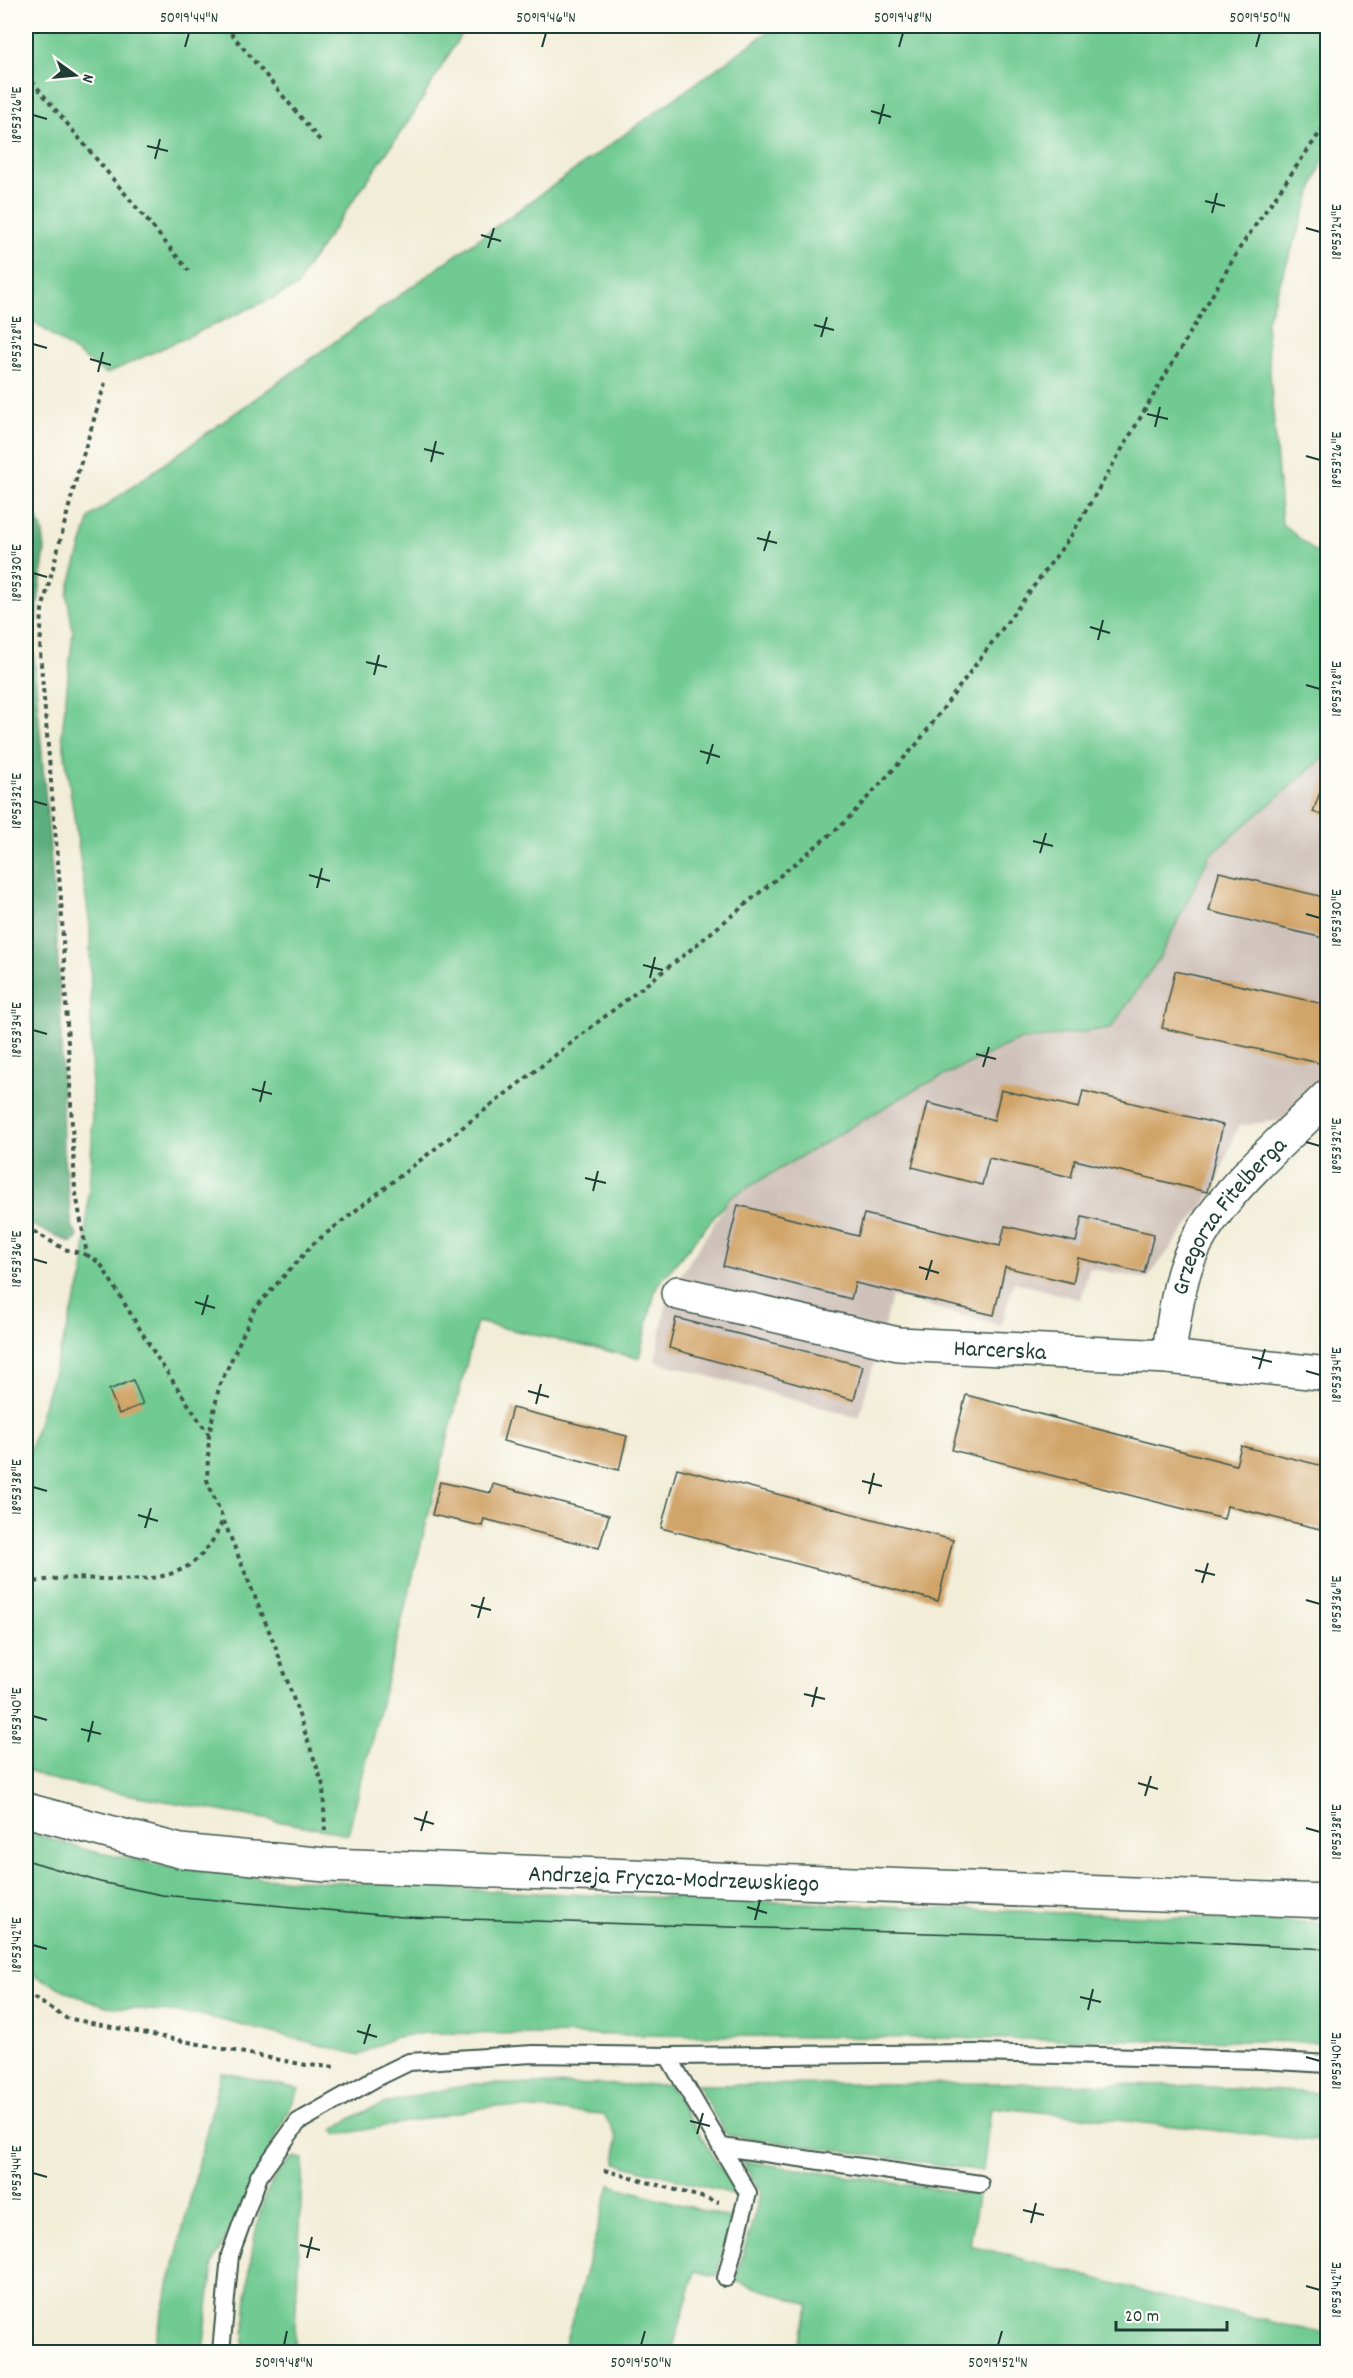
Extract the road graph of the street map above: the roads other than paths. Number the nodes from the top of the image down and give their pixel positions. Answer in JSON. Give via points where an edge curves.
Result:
{"nodes":[{"id":1,"x":1328,"y":1096,"type":"edge"},
{"id":2,"x":678,"y":1293,"type":"dead end"},
{"id":3,"x":1168,"y":1357,"type":"junction"},
{"id":4,"x":1328,"y":1374,"type":"edge"},
{"id":5,"x":26,"y":1810,"type":"edge"},
{"id":6,"x":1328,"y":1901,"type":"edge"},
{"id":7,"x":668,"y":2055,"type":"junction"},
{"id":8,"x":1328,"y":2064,"type":"edge"},
{"id":9,"x":722,"y":2147,"type":"junction"},
{"id":10,"x":980,"y":2184,"type":"dead end"},
{"id":11,"x":726,"y":2278,"type":"dead end"},
{"id":12,"x":221,"y":2352,"type":"edge"}],
"edges":[{"from":1,"to":3,"type":"main road","name":"Grzegorza Fitelberga","via":[[1233,1190],[1202,1229],[1184,1271]]},
{"from":2,"to":3,"type":"main road","name":"Harcerska","via":[[898,1344]]},
{"from":3,"to":4,"type":"main road","name":"Harcerska"},
{"from":5,"to":6,"type":"main road","name":"Andrzeja Frycza-Modrzewskiego","via":[[180,1851],[326,1865]]},
{"from":7,"to":8,"type":"lane","via":[[977,2053]]},
{"from":7,"to":9,"type":"lane"},
{"from":7,"to":12,"type":"lane","via":[[532,2054],[409,2062],[298,2122],[259,2176],[230,2255]]},
{"from":9,"to":10,"type":"lane"},
{"from":9,"to":11,"type":"lane","via":[[748,2193]]}]}
